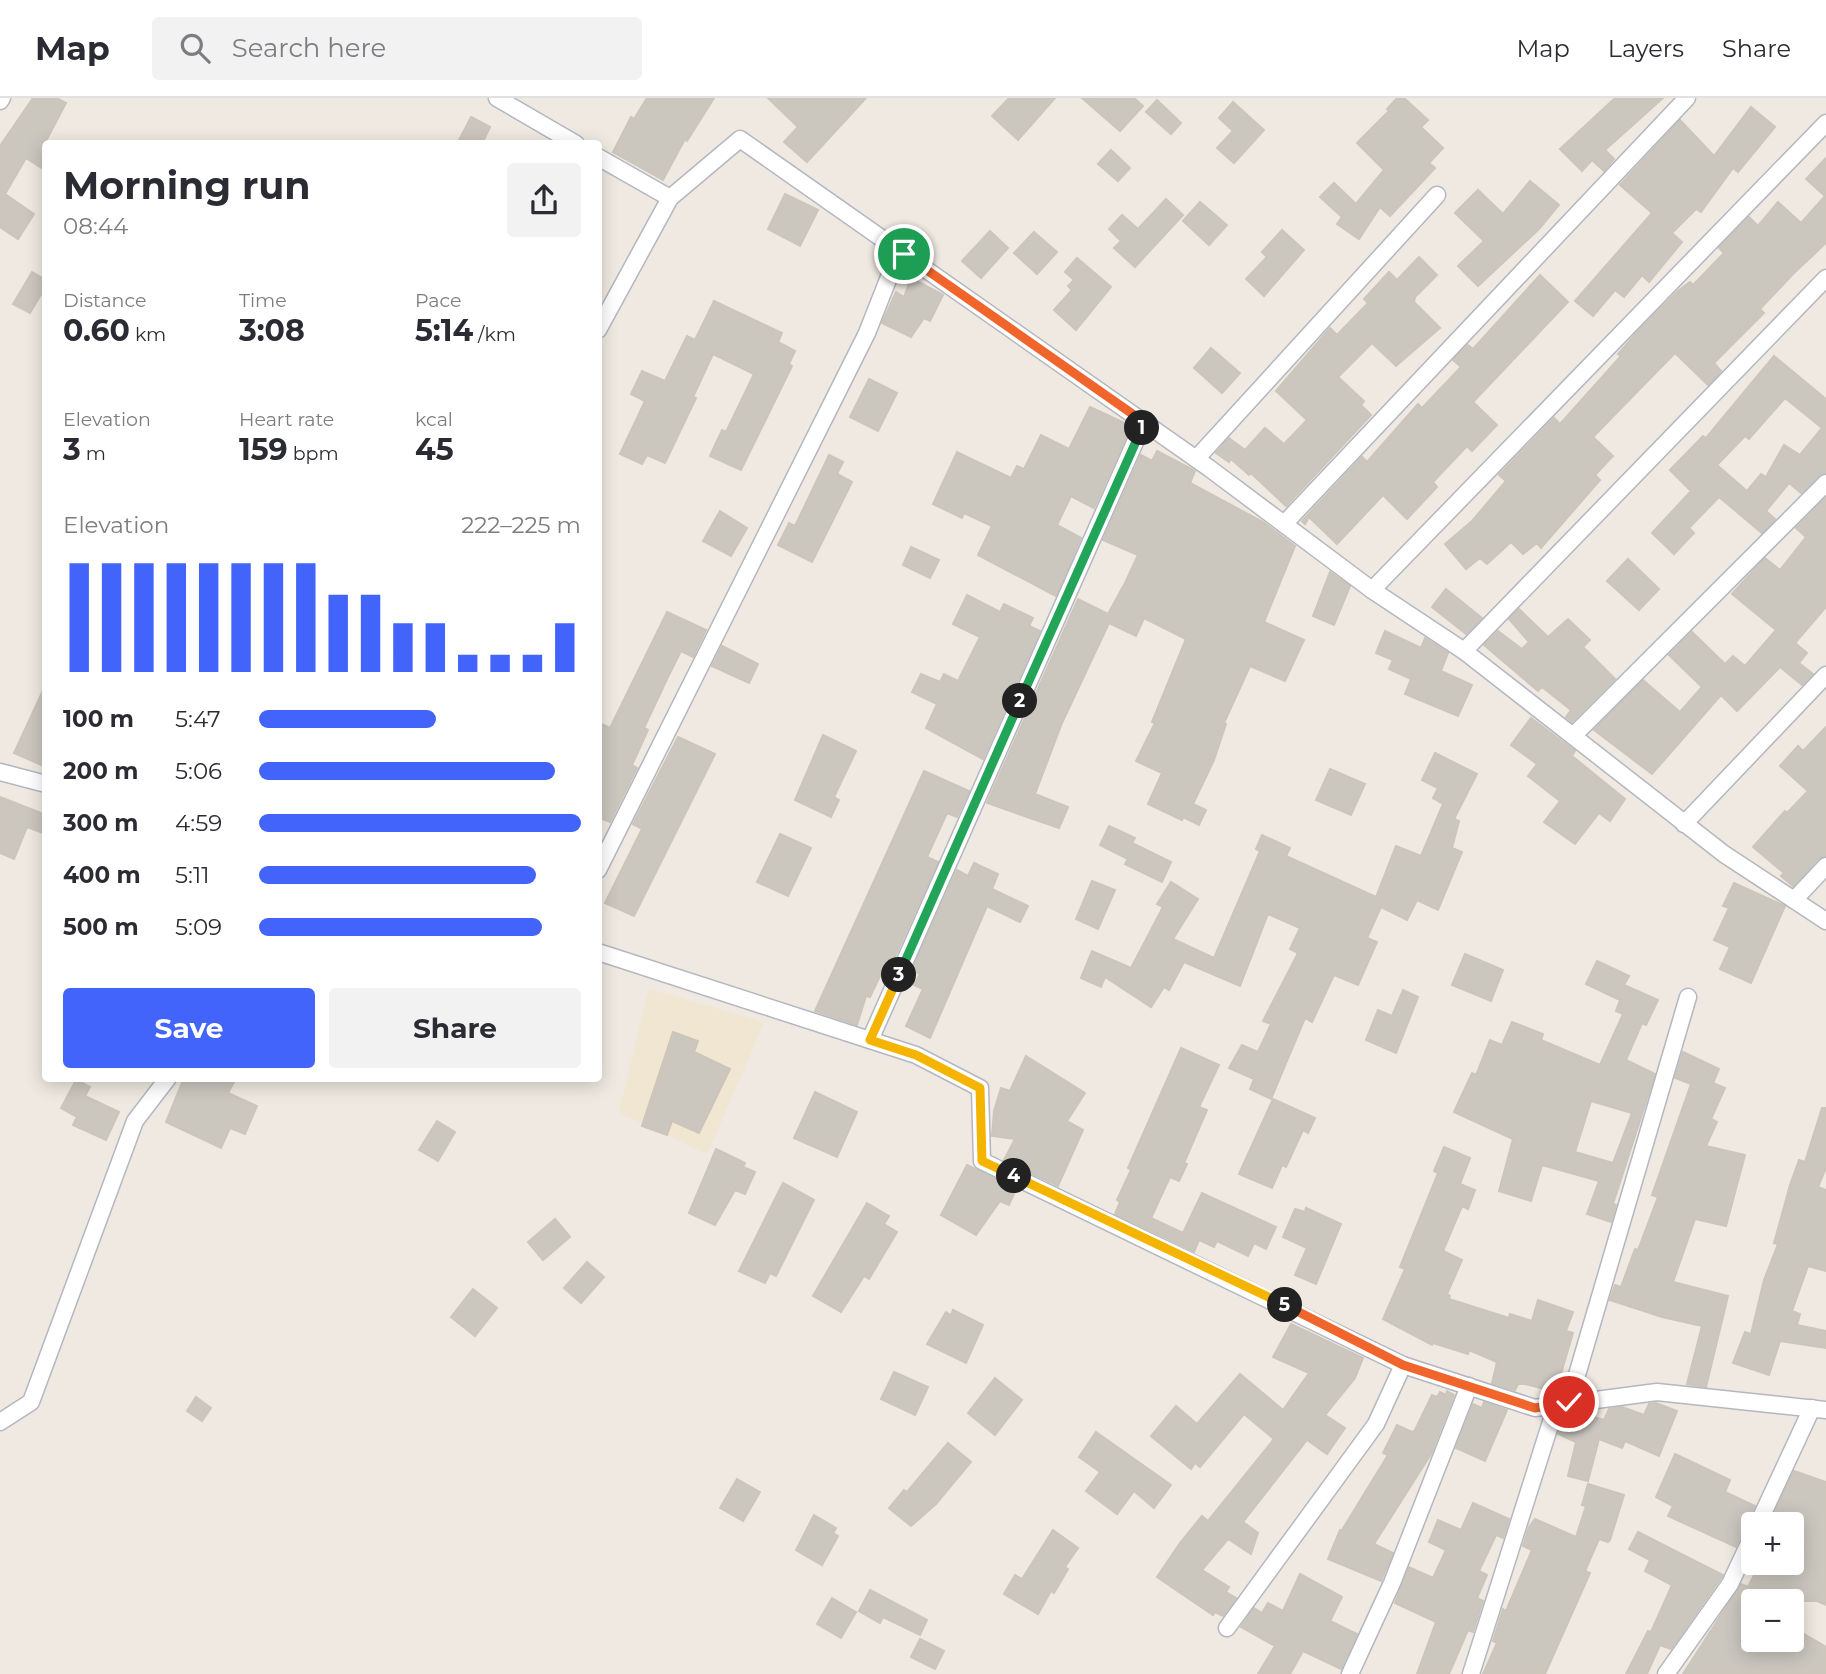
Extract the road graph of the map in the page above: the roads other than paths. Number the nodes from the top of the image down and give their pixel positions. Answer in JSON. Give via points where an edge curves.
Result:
{"nodes":[{"id":1,"x":498,"y":98,"type":"edge"},
{"id":2,"x":1687,"y":98,"type":"edge"},
{"id":3,"x":1826,"y":123,"type":"edge"},
{"id":4,"x":569,"y":140,"type":"edge"},
{"id":5,"x":602,"y":159,"type":"edge"},
{"id":6,"x":1437,"y":195,"type":"dead end"},
{"id":7,"x":670,"y":198,"type":"junction"},
{"id":8,"x":904,"y":254,"type":"junction"},
{"id":9,"x":1826,"y":278,"type":"edge"},
{"id":10,"x":602,"y":323,"type":"edge"},
{"id":11,"x":1144,"y":422,"type":"junction"},
{"id":12,"x":1196,"y":459,"type":"junction"},
{"id":13,"x":1826,"y":483,"type":"edge"},
{"id":14,"x":1284,"y":524,"type":"junction"},
{"id":15,"x":1372,"y":590,"type":"junction"},
{"id":16,"x":1464,"y":651,"type":"junction"},
{"id":17,"x":1826,"y":675,"type":"edge"},
{"id":18,"x":1573,"y":736,"type":"junction"},
{"id":19,"x":0,"y":772,"type":"edge"},
{"id":20,"x":42,"y":783,"type":"edge"},
{"id":21,"x":1684,"y":824,"type":"junction"},
{"id":22,"x":602,"y":862,"type":"edge"},
{"id":23,"x":1826,"y":866,"type":"edge"},
{"id":24,"x":1794,"y":900,"type":"junction"},
{"id":25,"x":1826,"y":920,"type":"edge"},
{"id":26,"x":602,"y":952,"type":"edge"},
{"id":27,"x":1688,"y":997,"type":"dead end"},
{"id":28,"x":870,"y":1040,"type":"junction"},
{"id":29,"x":166,"y":1082,"type":"edge"},
{"id":30,"x":1403,"y":1365,"type":"junction"},
{"id":31,"x":1469,"y":1387,"type":"junction"},
{"id":32,"x":1563,"y":1402,"type":"junction"},
{"id":33,"x":1819,"y":1409,"type":"edge"},
{"id":34,"x":0,"y":1422,"type":"edge"},
{"id":35,"x":1764,"y":1512,"type":"edge"},
{"id":36,"x":1741,"y":1561,"type":"edge"},
{"id":37,"x":1227,"y":1628,"type":"dead end"},
{"id":38,"x":1350,"y":1674,"type":"edge"},
{"id":39,"x":1471,"y":1674,"type":"edge"},
{"id":40,"x":1666,"y":1674,"type":"edge"}],
"edges":[{"from":1,"to":4,"type":"street"},
{"from":2,"to":14,"type":"street"},
{"from":3,"to":15,"type":"street"},
{"from":5,"to":7,"type":"street"},
{"from":6,"to":12,"type":"street"},
{"from":7,"to":8,"type":"street","via":[[740,139]]},
{"from":7,"to":10,"type":"street"},
{"from":8,"to":11,"type":"street"},
{"from":8,"to":22,"type":"street","via":[[891,272],[867,333]]},
{"from":9,"to":16,"type":"street"},
{"from":11,"to":12,"type":"street"},
{"from":11,"to":28,"type":"street"},
{"from":12,"to":14,"type":"street"},
{"from":13,"to":18,"type":"street"},
{"from":14,"to":15,"type":"street"},
{"from":15,"to":16,"type":"street"},
{"from":16,"to":18,"type":"street"},
{"from":17,"to":21,"type":"street"},
{"from":18,"to":21,"type":"street"},
{"from":19,"to":20,"type":"street"},
{"from":21,"to":24,"type":"street"},
{"from":23,"to":24,"type":"street"},
{"from":24,"to":25,"type":"street"},
{"from":26,"to":28,"type":"street"},
{"from":27,"to":32,"type":"street"},
{"from":28,"to":30,"type":"street","via":[[916,1055],[980,1088],[982,1161]]},
{"from":29,"to":34,"type":"street","via":[[135,1121],[31,1402]]},
{"from":30,"to":31,"type":"street"},
{"from":30,"to":37,"type":"street","via":[[1376,1424]]},
{"from":31,"to":32,"type":"street","via":[[1535,1408]]},
{"from":31,"to":38,"type":"street","via":[[1392,1583]]},
{"from":32,"to":33,"type":"street","via":[[1657,1392]]},
{"from":32,"to":39,"type":"street"},
{"from":33,"to":35,"type":"street"},
{"from":36,"to":40,"type":"street","via":[[1730,1584]]}]}
